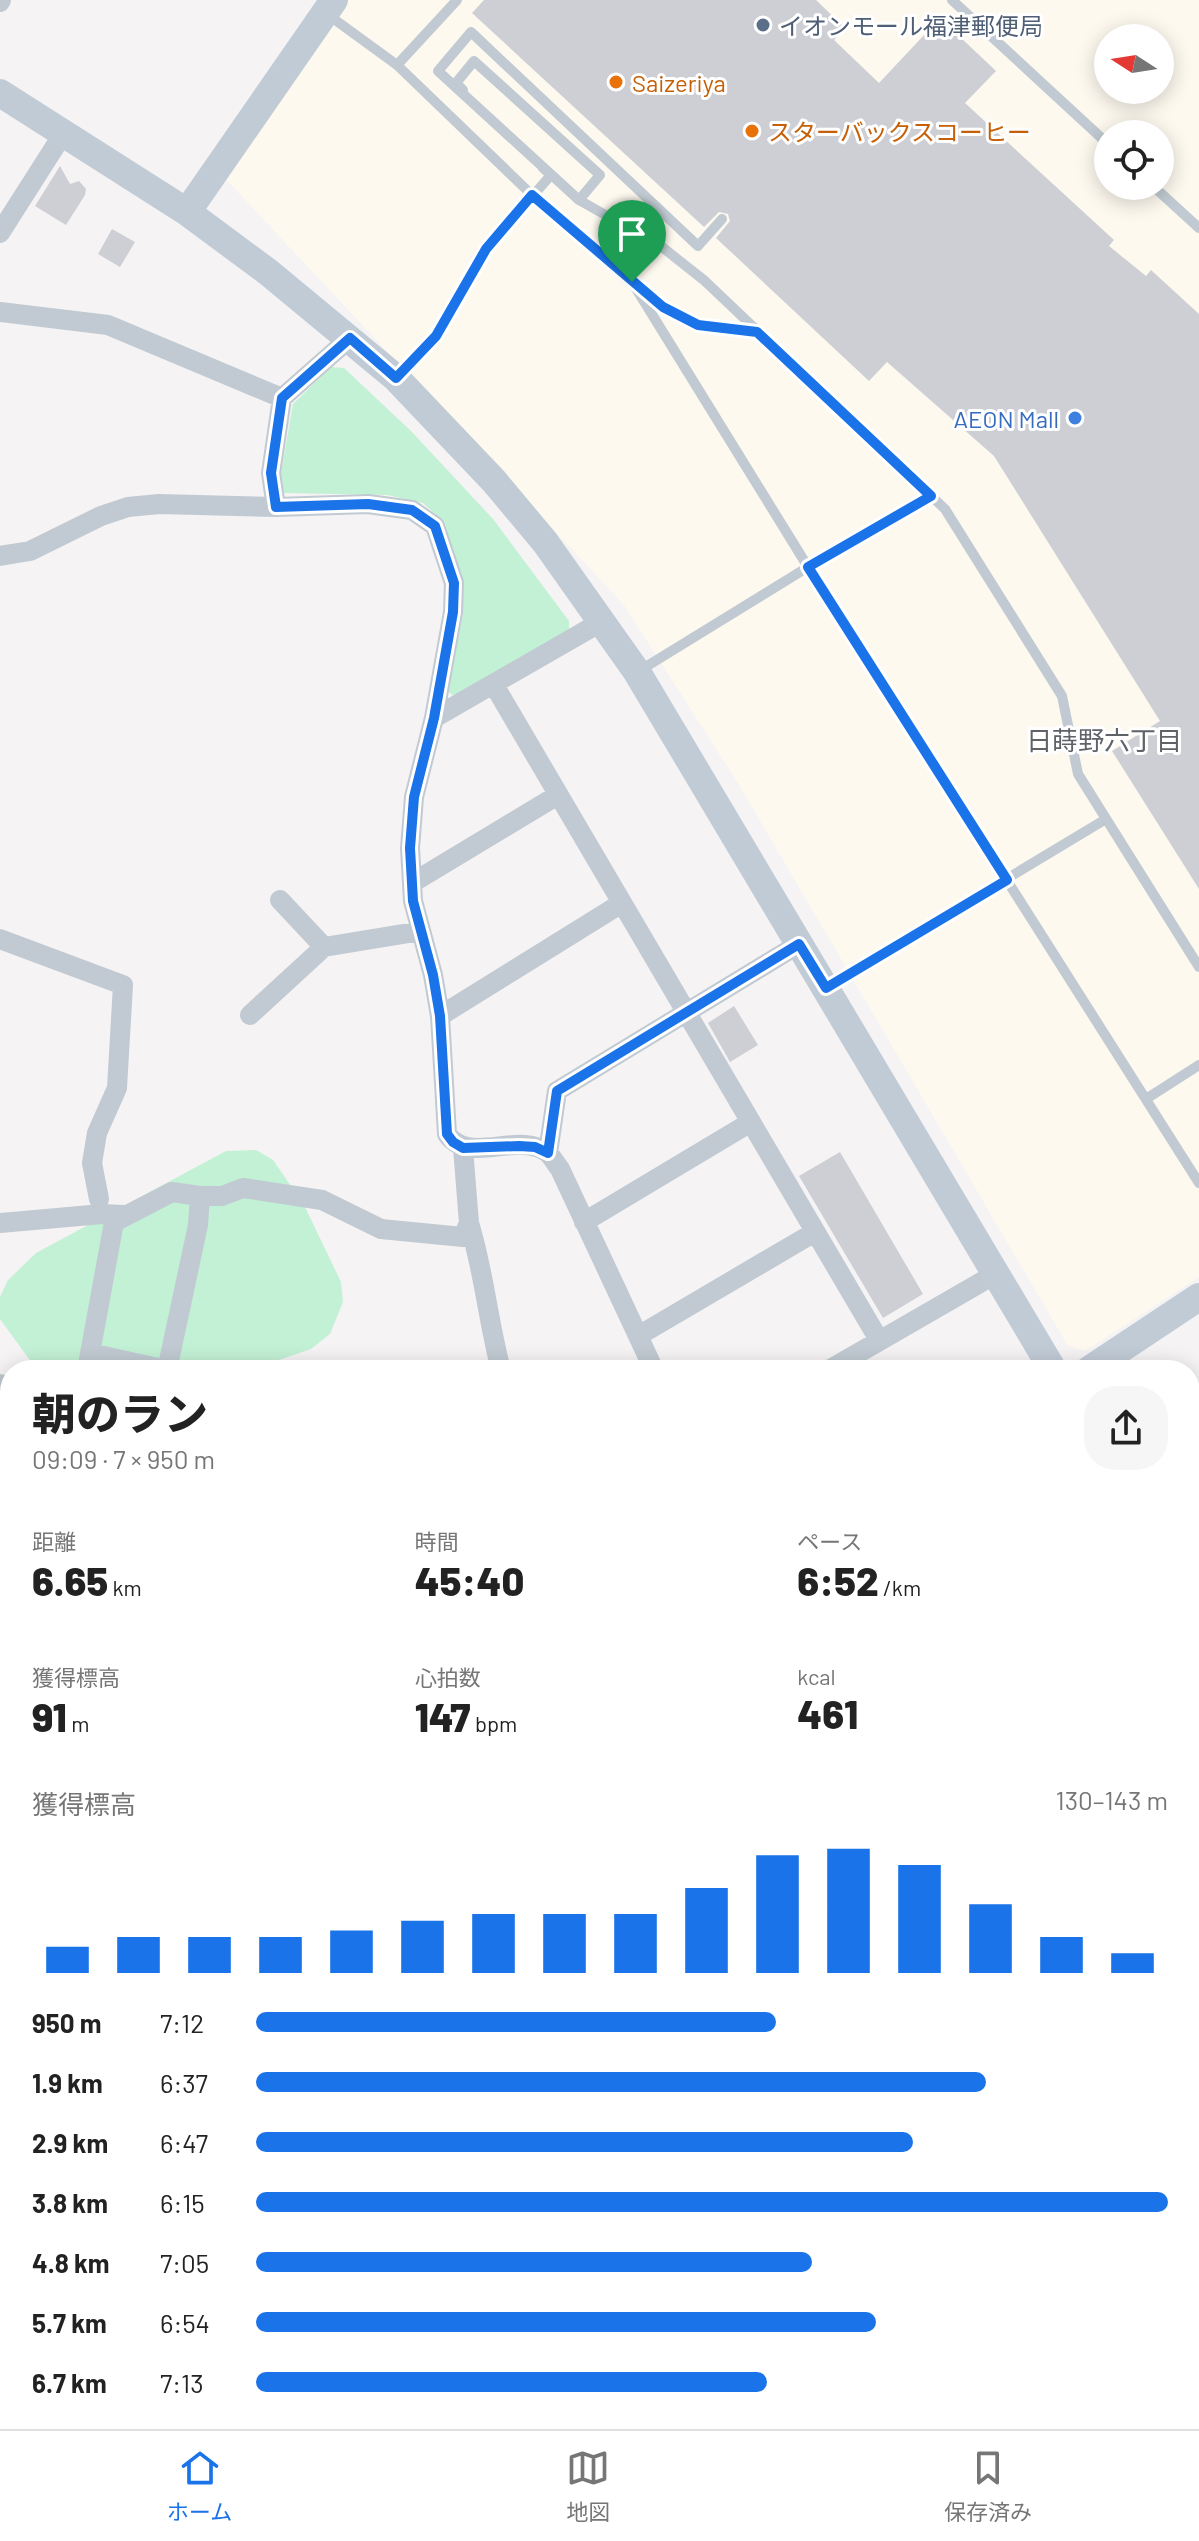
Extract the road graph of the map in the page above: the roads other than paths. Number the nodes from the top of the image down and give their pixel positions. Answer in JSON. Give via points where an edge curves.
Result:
{"nodes":[{"id":1,"x":457,"y":0,"type":"edge"},
{"id":2,"x":952,"y":0,"type":"edge"},
{"id":3,"x":329,"y":6,"type":"edge"},
{"id":4,"x":397,"y":65,"type":"junction"},
{"id":5,"x":0,"y":93,"type":"edge"},
{"id":6,"x":1094,"y":131,"type":"edge"},
{"id":7,"x":63,"y":134,"type":"junction"},
{"id":8,"x":532,"y":195,"type":"junction"},
{"id":9,"x":579,"y":200,"type":"junction"},
{"id":10,"x":1168,"y":200,"type":"edge"},
{"id":11,"x":187,"y":212,"type":"junction"},
{"id":12,"x":722,"y":219,"type":"dead end"},
{"id":13,"x":1199,"y":228,"type":"edge"},
{"id":14,"x":0,"y":233,"type":"edge"},
{"id":15,"x":632,"y":282,"type":"junction"},
{"id":16,"x":0,"y":312,"type":"edge"},
{"id":17,"x":757,"y":332,"type":"junction"},
{"id":18,"x":350,"y":338,"type":"junction"},
{"id":19,"x":396,"y":378,"type":"junction"},
{"id":20,"x":282,"y":398,"type":"junction"},
{"id":21,"x":931,"y":496,"type":"junction"},
{"id":22,"x":276,"y":507,"type":"junction"},
{"id":23,"x":0,"y":556,"type":"edge"},
{"id":24,"x":808,"y":567,"type":"junction"},
{"id":25,"x":601,"y":622,"type":"junction"},
{"id":26,"x":637,"y":672,"type":"junction"},
{"id":27,"x":494,"y":685,"type":"junction"},
{"id":28,"x":434,"y":718,"type":"junction"},
{"id":29,"x":558,"y":795,"type":"junction"},
{"id":30,"x":1106,"y":819,"type":"junction"},
{"id":31,"x":1007,"y":880,"type":"junction"},
{"id":32,"x":412,"y":883,"type":"junction"},
{"id":33,"x":280,"y":900,"type":"dead end"},
{"id":34,"x":622,"y":903,"type":"junction"},
{"id":35,"x":421,"y":931,"type":"junction"},
{"id":36,"x":0,"y":939,"type":"edge"},
{"id":37,"x":799,"y":944,"type":"junction"},
{"id":38,"x":324,"y":947,"type":"junction"},
{"id":39,"x":1199,"y":967,"type":"edge"},
{"id":40,"x":826,"y":988,"type":"junction"},
{"id":41,"x":687,"y":1014,"type":"junction"},
{"id":42,"x":250,"y":1015,"type":"dead end"},
{"id":43,"x":440,"y":1016,"type":"junction"},
{"id":44,"x":1199,"y":1065,"type":"edge"},
{"id":45,"x":1146,"y":1099,"type":"junction"},
{"id":46,"x":751,"y":1122,"type":"junction"},
{"id":47,"x":463,"y":1148,"type":"junction"},
{"id":48,"x":548,"y":1153,"type":"junction"},
{"id":49,"x":1199,"y":1183,"type":"edge"},
{"id":50,"x":200,"y":1196,"type":"junction"},
{"id":51,"x":99,"y":1199,"type":"dead end"},
{"id":52,"x":123,"y":1215,"type":"junction"},
{"id":53,"x":584,"y":1222,"type":"junction"},
{"id":54,"x":0,"y":1223,"type":"edge"},
{"id":55,"x":469,"y":1223,"type":"junction"},
{"id":56,"x":815,"y":1232,"type":"junction"},
{"id":57,"x":997,"y":1273,"type":"junction"},
{"id":58,"x":1199,"y":1297,"type":"edge"},
{"id":59,"x":1199,"y":1309,"type":"edge"},
{"id":60,"x":638,"y":1336,"type":"junction"},
{"id":61,"x":879,"y":1340,"type":"junction"},
{"id":62,"x":88,"y":1360,"type":"edge"},
{"id":63,"x":169,"y":1360,"type":"edge"},
{"id":64,"x":498,"y":1360,"type":"edge"},
{"id":65,"x":649,"y":1360,"type":"edge"},
{"id":66,"x":846,"y":1360,"type":"edge"},
{"id":67,"x":1047,"y":1360,"type":"edge"},
{"id":68,"x":1104,"y":1360,"type":"edge"},
{"id":69,"x":1115,"y":1360,"type":"edge"}],
"edges":[{"from":1,"to":4,"type":"lane"},
{"from":2,"to":6,"type":"lane"},
{"from":3,"to":4,"type":"lane"},
{"from":3,"to":11,"type":"street"},
{"from":4,"to":8,"type":"lane"},
{"from":5,"to":7,"type":"street"},
{"from":7,"to":11,"type":"street"},
{"from":7,"to":14,"type":"street"},
{"from":8,"to":9,"type":"lane","via":[[551,175],[456,83],[474,61],[600,175]]},
{"from":8,"to":15,"type":"lane"},
{"from":8,"to":19,"type":"lane","via":[[486,249],[436,336]]},
{"from":9,"to":12,"type":"lane","bridge":true,"via":[[438,71],[471,32],[698,246]]},
{"from":9,"to":17,"type":"lane","bridge":true,"via":[[662,247]]},
{"from":10,"to":13,"type":"lane"},
{"from":11,"to":18,"type":"street"},
{"from":15,"to":17,"type":"lane","via":[[663,307],[698,325]]},
{"from":15,"to":24,"type":"lane"},
{"from":16,"to":20,"type":"street","via":[[108,325]]},
{"from":17,"to":21,"type":"lane"},
{"from":18,"to":19,"type":"street"},
{"from":18,"to":20,"type":"street"},
{"from":19,"to":25,"type":"street","via":[[494,481]]},
{"from":20,"to":22,"type":"street","via":[[271,473]]},
{"from":21,"to":24,"type":"lane"},
{"from":21,"to":30,"type":"lane","via":[[945,509],[1062,696],[1078,774]]},
{"from":22,"to":23,"type":"street","via":[[128,507],[30,551]]},
{"from":22,"to":28,"type":"street","via":[[383,506],[412,510],[435,526],[454,583]]},
{"from":24,"to":26,"type":"lane"},
{"from":24,"to":31,"type":"lane"},
{"from":25,"to":26,"type":"street"},
{"from":25,"to":27,"type":"street"},
{"from":26,"to":37,"type":"street"},
{"from":27,"to":28,"type":"street"},
{"from":27,"to":29,"type":"street"},
{"from":28,"to":32,"type":"street","via":[[414,797]]},
{"from":29,"to":32,"type":"street"},
{"from":29,"to":34,"type":"street"},
{"from":30,"to":31,"type":"lane"},
{"from":30,"to":39,"type":"lane"},
{"from":31,"to":40,"type":"lane"},
{"from":31,"to":45,"type":"lane"},
{"from":32,"to":35,"type":"street"},
{"from":33,"to":38,"type":"street"},
{"from":34,"to":41,"type":"street"},
{"from":34,"to":43,"type":"street"},
{"from":35,"to":38,"type":"street"},
{"from":35,"to":43,"type":"street"},
{"from":36,"to":51,"type":"street","via":[[123,985],[117,1088],[97,1133],[92,1163]]},
{"from":37,"to":40,"type":"street"},
{"from":37,"to":41,"type":"street"},
{"from":38,"to":42,"type":"street"},
{"from":40,"to":57,"type":"street"},
{"from":41,"to":46,"type":"street"},
{"from":41,"to":48,"type":"street","via":[[557,1091]]},
{"from":43,"to":47,"type":"street","via":[[447,1134]]},
{"from":44,"to":45,"type":"lane"},
{"from":45,"to":49,"type":"lane"},
{"from":46,"to":53,"type":"street"},
{"from":46,"to":56,"type":"street"},
{"from":47,"to":48,"type":"street","via":[[519,1146]]},
{"from":47,"to":55,"type":"street"},
{"from":48,"to":53,"type":"street"},
{"from":50,"to":52,"type":"street","via":[[172,1192]]},
{"from":50,"to":55,"type":"street","via":[[222,1196],[243,1188],[322,1200],[381,1229],[463,1237]]},
{"from":50,"to":63,"type":"street"},
{"from":52,"to":54,"type":"street"},
{"from":52,"to":62,"type":"street","via":[[114,1222]]},
{"from":53,"to":60,"type":"street"},
{"from":55,"to":64,"type":"street"},
{"from":56,"to":60,"type":"street"},
{"from":56,"to":61,"type":"street"},
{"from":57,"to":61,"type":"street"},
{"from":57,"to":67,"type":"street"},
{"from":58,"to":68,"type":"street"},
{"from":59,"to":69,"type":"street"},
{"from":60,"to":65,"type":"street"},
{"from":61,"to":66,"type":"street"}]}
